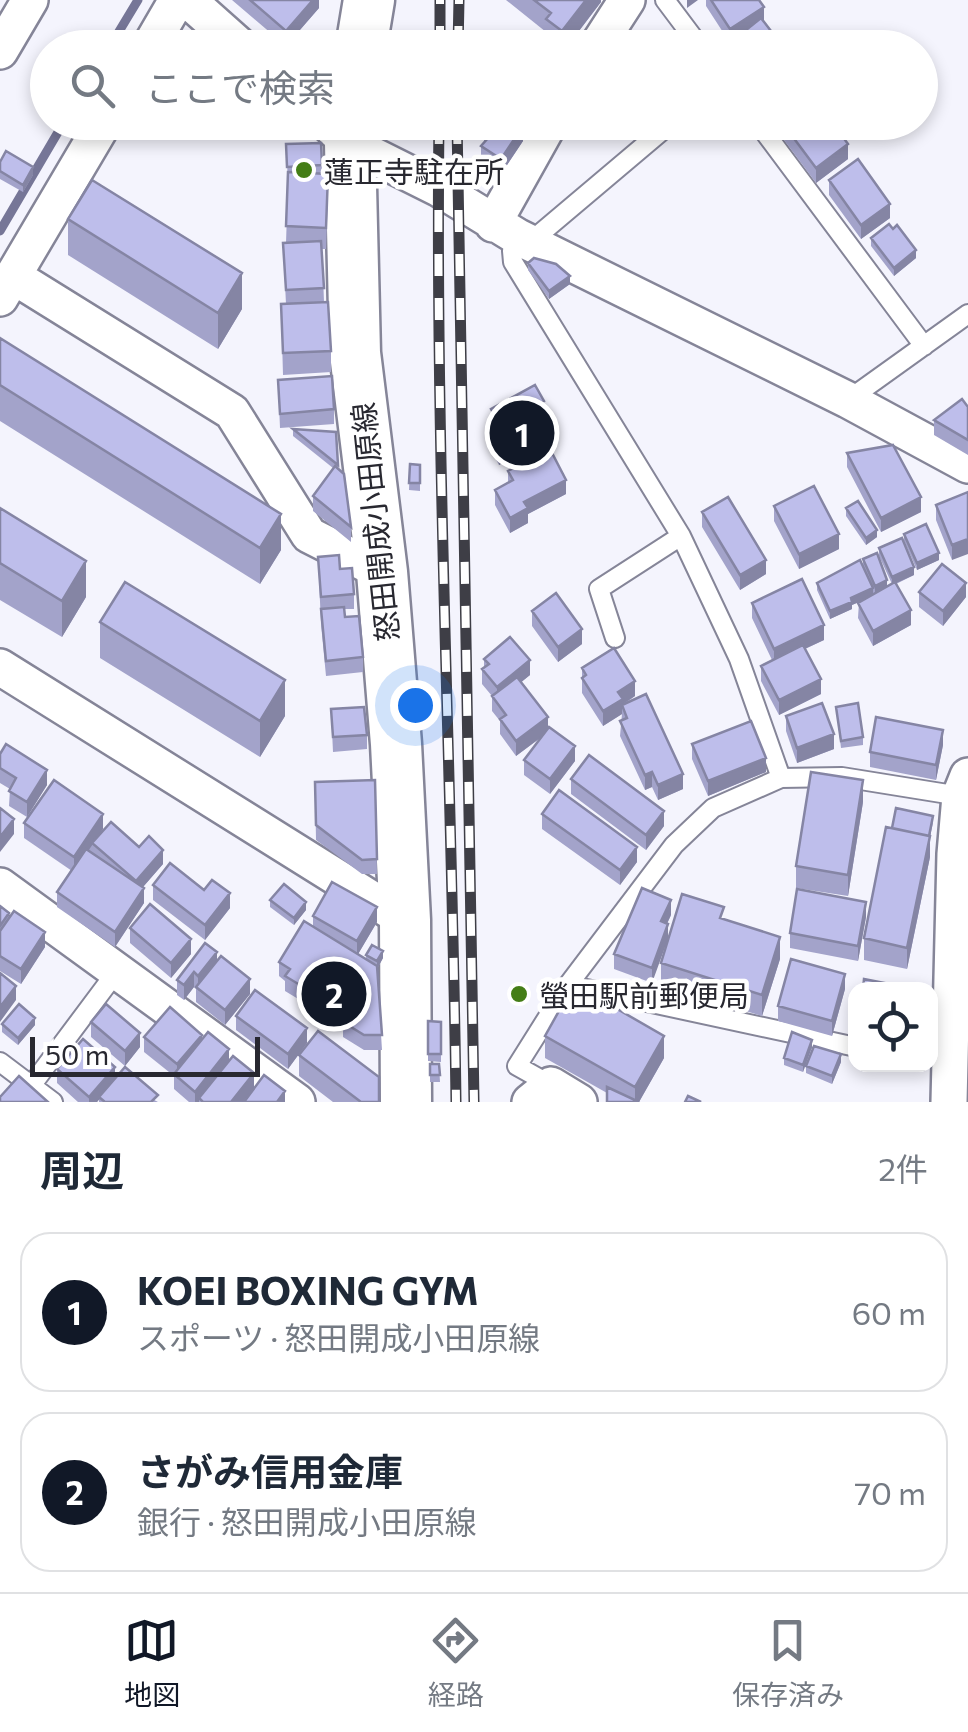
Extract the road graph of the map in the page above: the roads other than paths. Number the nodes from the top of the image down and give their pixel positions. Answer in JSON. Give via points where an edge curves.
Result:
{"nodes":[{"id":1,"x":30,"y":0,"type":"edge"},
{"id":2,"x":177,"y":0,"type":"edge"},
{"id":3,"x":188,"y":0,"type":"edge"},
{"id":4,"x":626,"y":0,"type":"edge"},
{"id":5,"x":665,"y":0,"type":"edge"},
{"id":6,"x":159,"y":30,"type":"edge"},
{"id":7,"x":222,"y":30,"type":"edge"},
{"id":8,"x":607,"y":30,"type":"edge"},
{"id":9,"x":687,"y":30,"type":"edge"},
{"id":10,"x":0,"y":51,"type":"edge"},
{"id":11,"x":93,"y":140,"type":"edge"},
{"id":12,"x":344,"y":140,"type":"edge"},
{"id":13,"x":359,"y":140,"type":"edge"},
{"id":14,"x":544,"y":140,"type":"edge"},
{"id":15,"x":648,"y":140,"type":"edge"},
{"id":16,"x":770,"y":140,"type":"edge"},
{"id":17,"x":514,"y":235,"type":"junction"},
{"id":18,"x":6,"y":287,"type":"edge"},
{"id":19,"x":968,"y":314,"type":"edge"},
{"id":20,"x":924,"y":346,"type":"junction"},
{"id":21,"x":848,"y":400,"type":"junction"},
{"id":22,"x":968,"y":465,"type":"edge"},
{"id":23,"x":681,"y":536,"type":"junction"},
{"id":24,"x":382,"y":572,"type":"junction"},
{"id":25,"x":615,"y":638,"type":"dead end"},
{"id":26,"x":0,"y":668,"type":"edge"},
{"id":27,"x":781,"y":778,"type":"junction"},
{"id":28,"x":964,"y":786,"type":"edge"},
{"id":29,"x":961,"y":855,"type":"edge"},
{"id":30,"x":0,"y":886,"type":"edge"},
{"id":31,"x":405,"y":920,"type":"junction"},
{"id":32,"x":117,"y":971,"type":"junction"},
{"id":33,"x":568,"y":984,"type":"junction"},
{"id":34,"x":848,"y":1045,"type":"edge"},
{"id":35,"x":0,"y":1062,"type":"edge"},
{"id":36,"x":949,"y":1075,"type":"edge"},
{"id":37,"x":31,"y":1086,"type":"junction"},
{"id":38,"x":553,"y":1096,"type":"edge"},
{"id":39,"x":53,"y":1102,"type":"edge"},
{"id":40,"x":297,"y":1102,"type":"edge"},
{"id":41,"x":406,"y":1102,"type":"edge"}],
"edges":[{"from":1,"to":10,"type":"street"},
{"from":2,"to":6,"type":"street"},
{"from":3,"to":7,"type":"street"},
{"from":4,"to":8,"type":"street"},
{"from":5,"to":9,"type":"lane"},
{"from":11,"to":18,"type":"street"},
{"from":12,"to":24,"type":"main road","name":"怒田開成小田原線","via":[[355,353]]},
{"from":13,"to":17,"type":"street"},
{"from":14,"to":17,"type":"street"},
{"from":15,"to":17,"type":"lane"},
{"from":16,"to":20,"type":"lane"},
{"from":17,"to":21,"type":"street"},
{"from":17,"to":23,"type":"lane","via":[[512,262]]},
{"from":18,"to":24,"type":"street","via":[[232,412],[310,535]]},
{"from":19,"to":20,"type":"lane"},
{"from":20,"to":21,"type":"lane"},
{"from":21,"to":22,"type":"street"},
{"from":23,"to":25,"type":"lane","via":[[598,589]]},
{"from":23,"to":27,"type":"lane","via":[[739,659]]},
{"from":24,"to":31,"type":"main road","name":"怒田開成小田原線"},
{"from":26,"to":31,"type":"street"},
{"from":27,"to":28,"type":"lane"},
{"from":27,"to":33,"type":"lane","via":[[712,808],[674,845]]},
{"from":28,"to":29,"type":"street"},
{"from":29,"to":36,"type":"street"},
{"from":30,"to":32,"type":"street"},
{"from":31,"to":41,"type":"main road","name":"怒田開成小田原線"},
{"from":32,"to":37,"type":"lane"},
{"from":32,"to":40,"type":"street"},
{"from":33,"to":34,"type":"lane"},
{"from":33,"to":38,"type":"lane","via":[[517,1066]]},
{"from":35,"to":37,"type":"lane"},
{"from":37,"to":39,"type":"lane"}]}
